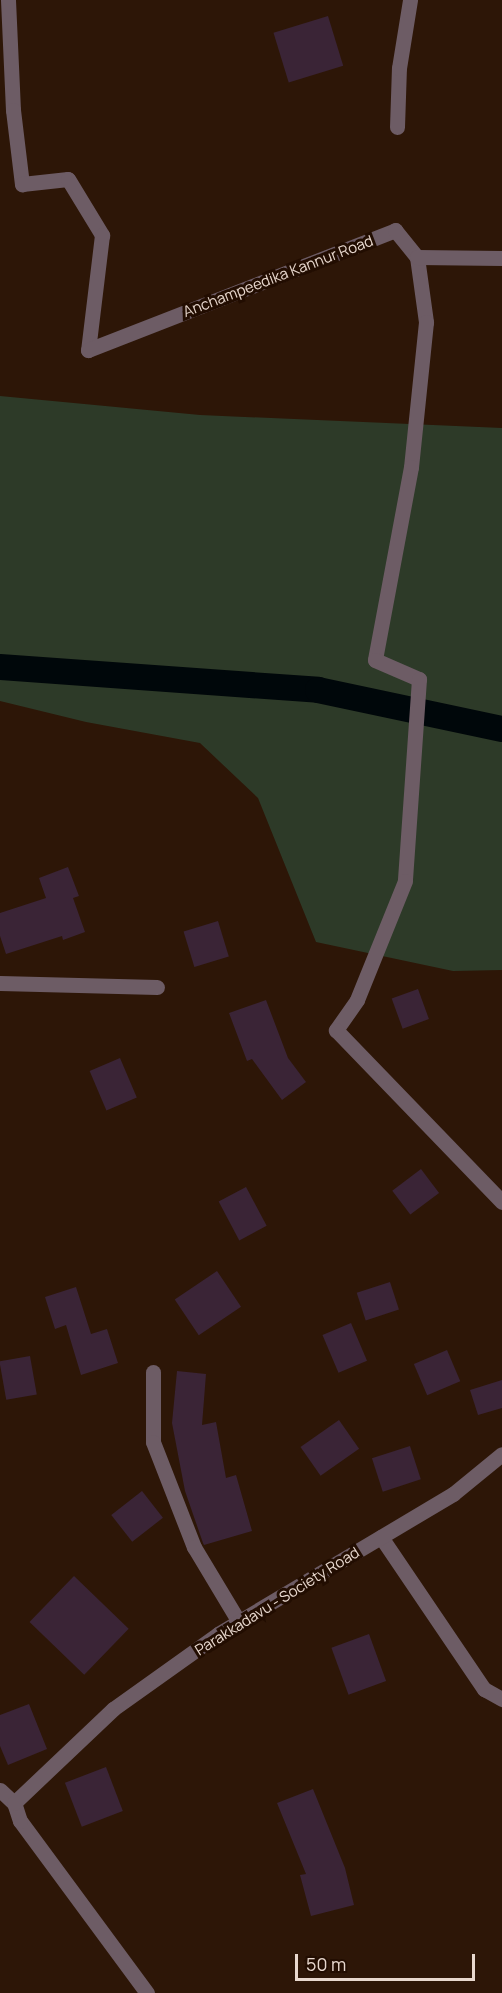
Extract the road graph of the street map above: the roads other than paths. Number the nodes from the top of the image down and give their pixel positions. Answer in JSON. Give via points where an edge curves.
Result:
{"nodes":[{"id":1,"x":8,"y":0,"type":"edge"},
{"id":2,"x":410,"y":0,"type":"edge"},
{"id":3,"x":397,"y":127,"type":"dead end"},
{"id":4,"x":417,"y":256,"type":"junction"},
{"id":5,"x":502,"y":258,"type":"edge"},
{"id":6,"x":0,"y":983,"type":"edge"},
{"id":7,"x":158,"y":987,"type":"dead end"},
{"id":8,"x":502,"y":1202,"type":"edge"},
{"id":9,"x":153,"y":1372,"type":"dead end"},
{"id":10,"x":502,"y":1454,"type":"edge"},
{"id":11,"x":381,"y":1538,"type":"junction"},
{"id":12,"x":239,"y":1622,"type":"junction"},
{"id":13,"x":502,"y":1699,"type":"edge"},
{"id":14,"x":0,"y":1790,"type":"edge"},
{"id":15,"x":14,"y":1803,"type":"junction"},
{"id":16,"x":147,"y":1993,"type":"edge"}],
"edges":[{"from":1,"to":4,"type":"street","name":"Anchampeedika Kannur Road","via":[[13,110],[22,184],[68,179],[102,235],[88,350],[395,230]]},
{"from":2,"to":3,"type":"street","via":[[399,68]]},
{"from":4,"to":5,"type":"street"},
{"from":4,"to":8,"type":"street","via":[[426,322],[411,467],[375,660],[419,679],[405,881],[357,1000],[336,1030]]},
{"from":6,"to":7,"type":"street"},
{"from":9,"to":12,"type":"street","via":[[153,1442],[194,1547]]},
{"from":10,"to":11,"type":"street","name":"Parakkadavu - Society Road","via":[[453,1494]]},
{"from":11,"to":12,"type":"street","name":"Parakkadavu - Society Road"},
{"from":11,"to":13,"type":"street","via":[[484,1689]]},
{"from":12,"to":15,"type":"street","name":"Parakkadavu - Society Road","via":[[113,1709]]},
{"from":14,"to":15,"type":"street"},
{"from":15,"to":16,"type":"street","via":[[20,1821]]}]}
